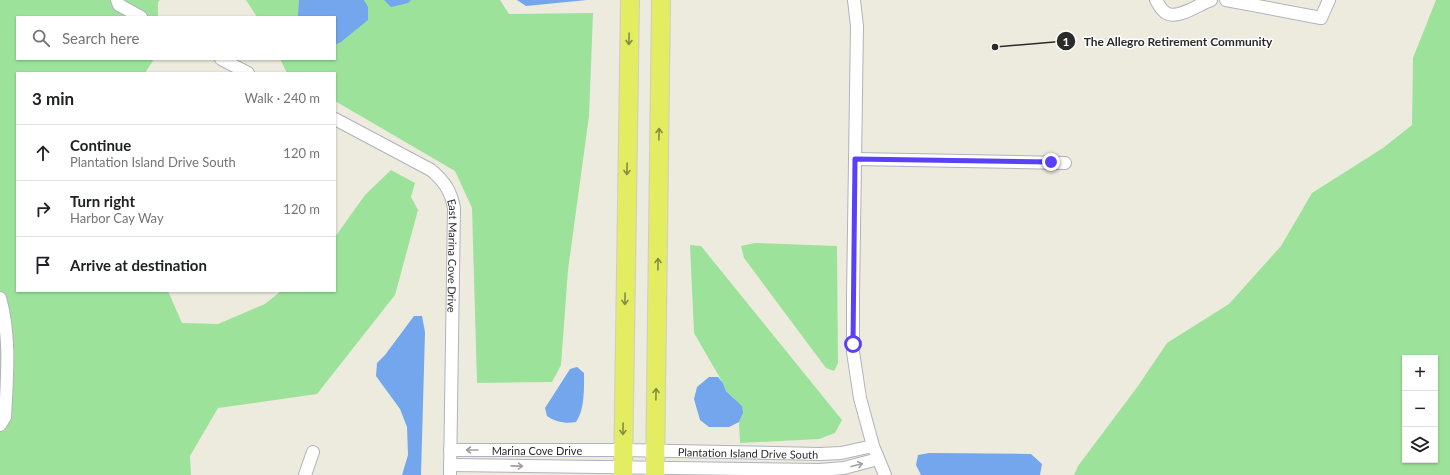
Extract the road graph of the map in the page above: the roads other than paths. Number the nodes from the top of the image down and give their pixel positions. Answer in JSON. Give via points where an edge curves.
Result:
{"nodes":[{"id":1,"x":117,"y":0,"type":"edge"},
{"id":2,"x":630,"y":0,"type":"edge"},
{"id":3,"x":661,"y":0,"type":"edge"},
{"id":4,"x":854,"y":0,"type":"edge"},
{"id":5,"x":1156,"y":0,"type":"edge"},
{"id":6,"x":1211,"y":0,"type":"edge"},
{"id":7,"x":1226,"y":0,"type":"edge"},
{"id":8,"x":1329,"y":0,"type":"edge"},
{"id":9,"x":139,"y":16,"type":"edge"},
{"id":10,"x":223,"y":60,"type":"edge"},
{"id":11,"x":246,"y":72,"type":"edge"},
{"id":12,"x":336,"y":120,"type":"edge"},
{"id":13,"x":855,"y":159,"type":"junction"},
{"id":14,"x":1065,"y":162,"type":"dead end"},
{"id":15,"x":0,"y":298,"type":"edge"},
{"id":16,"x":0,"y":425,"type":"edge"},
{"id":17,"x":873,"y":446,"type":"junction"},
{"id":18,"x":313,"y":452,"type":"dead end"},
{"id":19,"x":878,"y":459,"type":"junction"},
{"id":20,"x":450,"y":462,"type":"edge"},
{"id":21,"x":623,"y":464,"type":"edge"},
{"id":22,"x":655,"y":464,"type":"edge"},
{"id":23,"x":305,"y":475,"type":"edge"},
{"id":24,"x":885,"y":475,"type":"edge"}],
"edges":[{"from":1,"to":9,"type":"street","via":[[119,5]]},
{"from":2,"to":21,"type":"main road","one_way":true},
{"from":22,"to":3,"type":"main road","one_way":true},
{"from":4,"to":13,"type":"street","via":[[857,26]]},
{"from":5,"to":6,"type":"street","via":[[1161,9],[1170,15],[1188,11]]},
{"from":7,"to":8,"type":"street","via":[[1321,18]]},
{"from":10,"to":11,"type":"street"},
{"from":12,"to":20,"type":"street","name":"East Marina Cove Drive","via":[[431,170],[447,186],[452,197],[454,208]]},
{"from":13,"to":14,"type":"street"},
{"from":13,"to":17,"type":"street","via":[[853,352],[860,398]]},
{"from":15,"to":16,"type":"street","via":[[4,311],[8,352],[5,417]]},
{"from":17,"to":19,"type":"street"},
{"from":17,"to":22,"type":"street","name":"Plantation Island Drive South","via":[[820,454]]},
{"from":18,"to":23,"type":"street"},
{"from":22,"to":19,"type":"street","name":"Plantation Island Drive South","one_way":true,"via":[[820,470],[844,468]]},
{"from":19,"to":24,"type":"street"},
{"from":21,"to":20,"type":"street","name":"Marina Cove Drive","one_way":true},
{"from":20,"to":21,"type":"street","name":"Marina Cove Drive","one_way":true},
{"from":21,"to":22,"type":"street","name":"Plantation Island Drive South"},
{"from":21,"to":22,"type":"street","name":"Plantation Island Drive South"}]}
